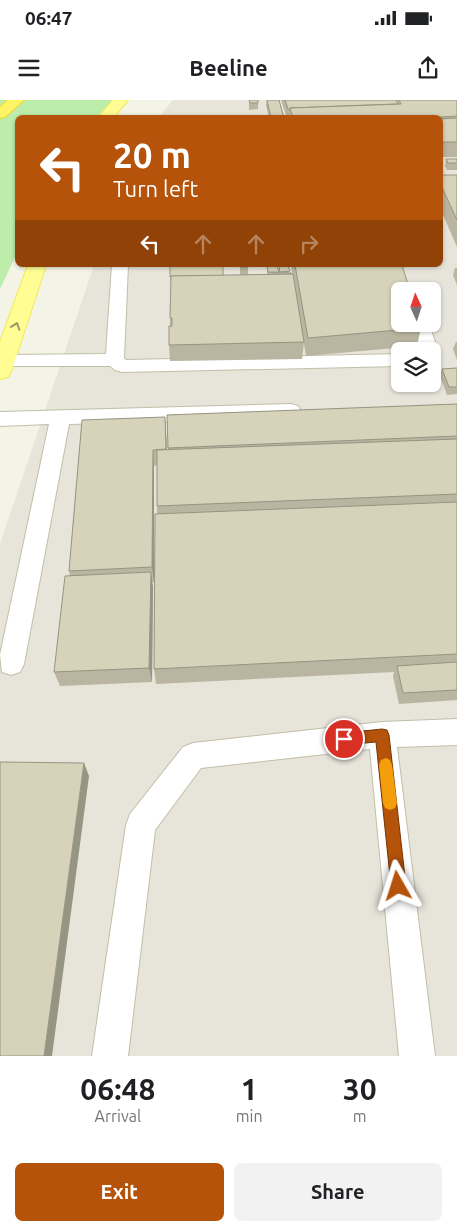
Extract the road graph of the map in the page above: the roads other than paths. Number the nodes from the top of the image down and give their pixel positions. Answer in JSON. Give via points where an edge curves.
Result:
{"nodes":[{"id":1,"x":17,"y":100,"type":"edge"},
{"id":2,"x":121,"y":100,"type":"edge"},
{"id":3,"x":0,"y":114,"type":"edge"},
{"id":4,"x":107,"y":115,"type":"edge"},
{"id":5,"x":36,"y":267,"type":"edge"},
{"id":6,"x":120,"y":267,"type":"edge"},
{"id":7,"x":114,"y":360,"type":"junction"},
{"id":8,"x":391,"y":360,"type":"edge"},
{"id":9,"x":2,"y":366,"type":"edge"},
{"id":10,"x":314,"y":410,"type":"edge"},
{"id":11,"x":60,"y":419,"type":"junction"},
{"id":12,"x":0,"y":420,"type":"edge"},
{"id":13,"x":11,"y":664,"type":"dead end"},
{"id":14,"x":457,"y":732,"type":"edge"},
{"id":15,"x":382,"y":735,"type":"junction"},
{"id":16,"x":110,"y":1056,"type":"edge"},
{"id":17,"x":417,"y":1056,"type":"edge"}],
"edges":[{"from":1,"to":3,"type":"highway"},
{"from":2,"to":4,"type":"main road"},
{"from":9,"to":5,"type":"main road","one_way":true},
{"from":6,"to":7,"type":"lane"},
{"from":7,"to":8,"type":"lane","via":[[122,366]]},
{"from":7,"to":9,"type":"lane"},
{"from":10,"to":11,"type":"lane"},
{"from":11,"to":12,"type":"lane"},
{"from":11,"to":13,"type":"lane"},
{"from":14,"to":15,"type":"lane"},
{"from":15,"to":16,"type":"lane","via":[[192,756],[141,825]]},
{"from":15,"to":17,"type":"lane"}]}
